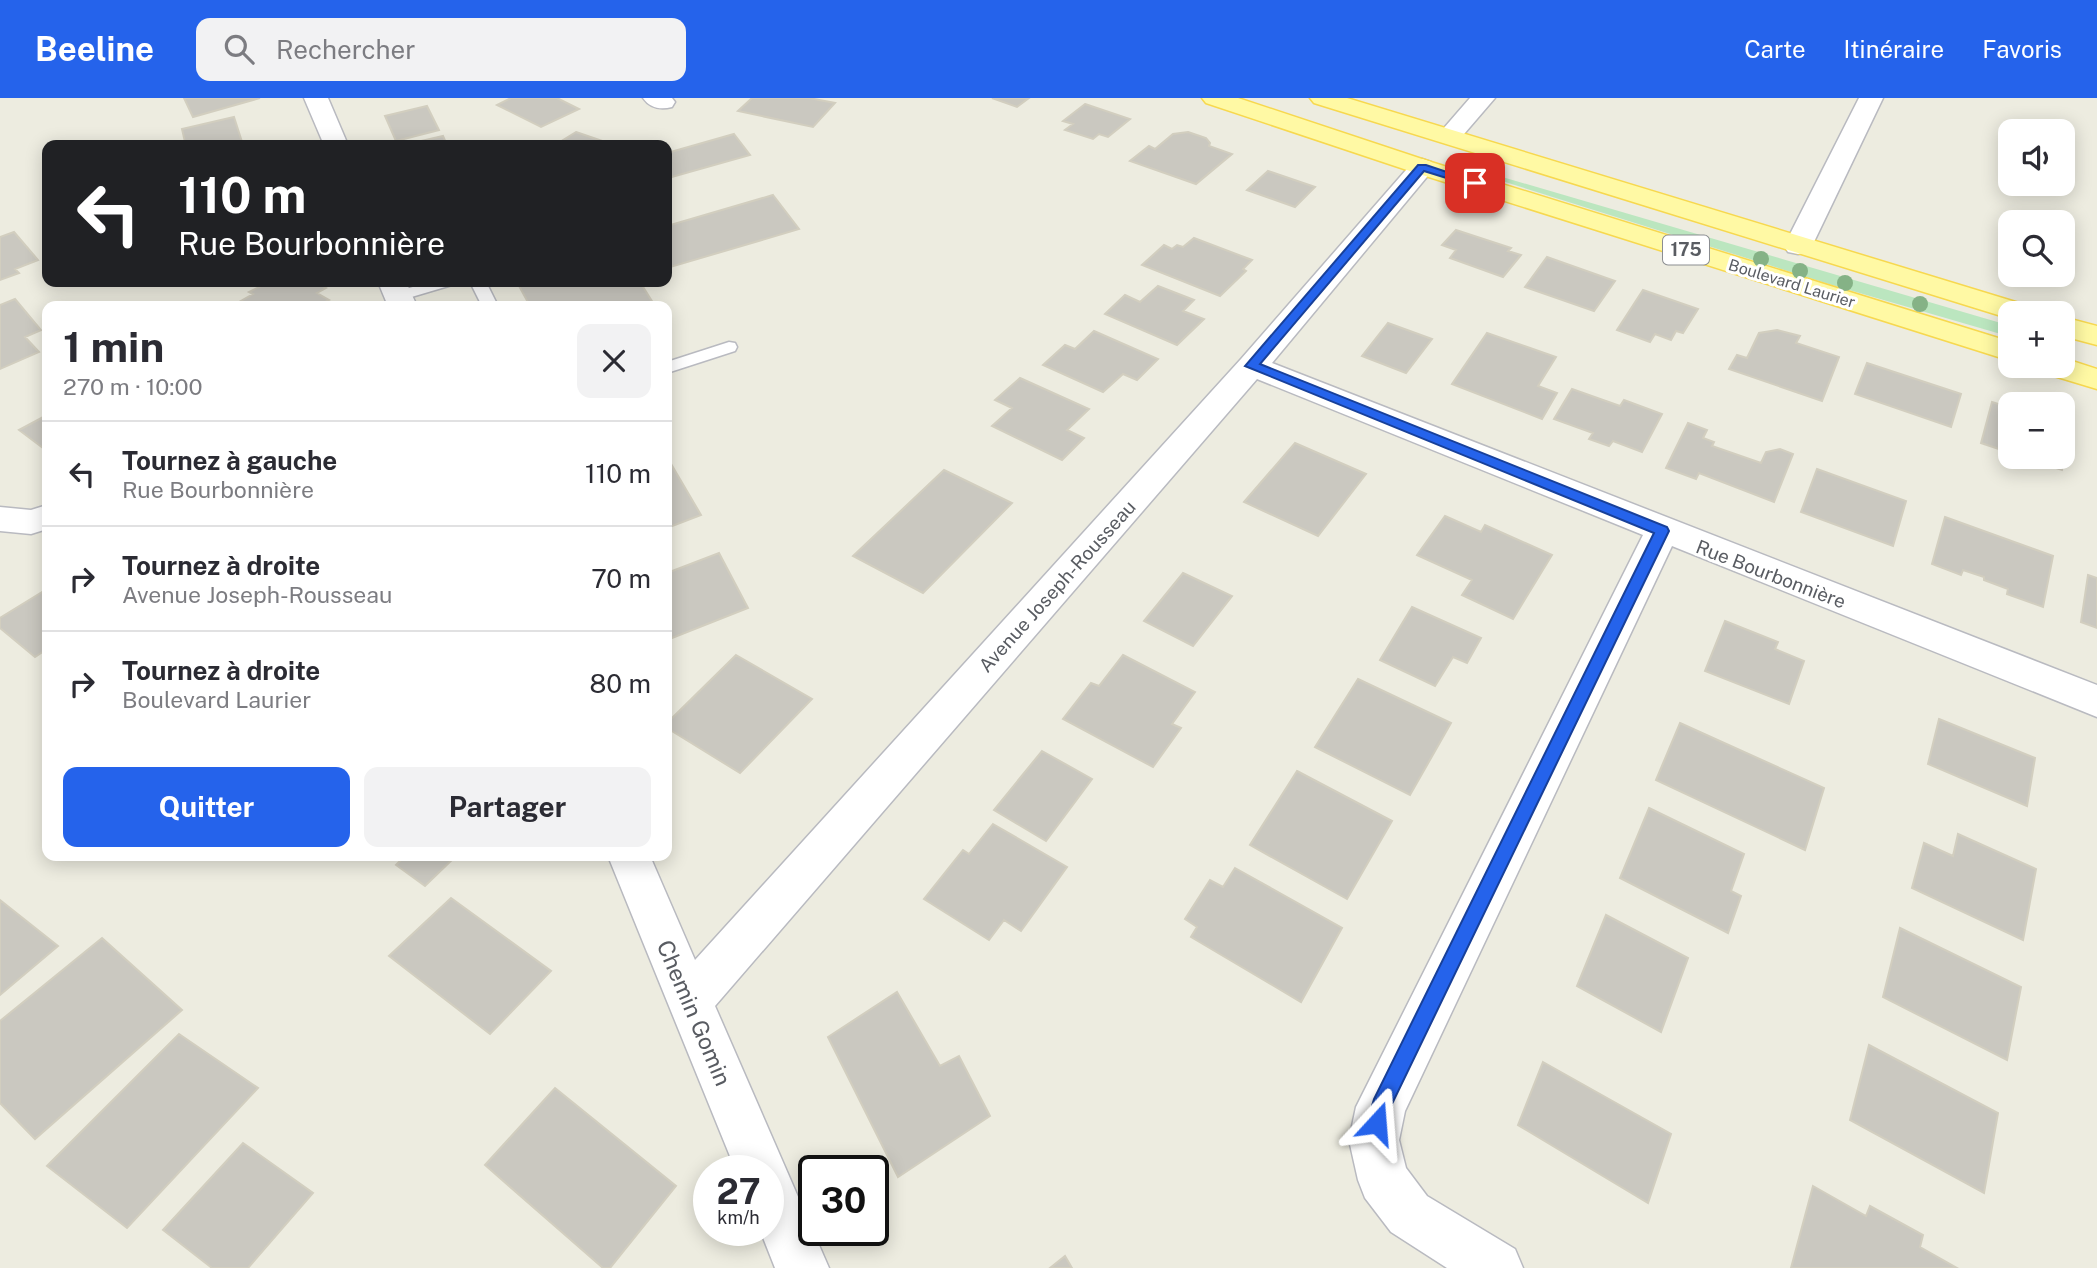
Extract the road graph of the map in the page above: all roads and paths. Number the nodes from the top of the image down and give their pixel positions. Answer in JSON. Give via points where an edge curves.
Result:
{"nodes":[{"id":1,"x":1214,"y":98,"type":"edge"},
{"id":2,"x":1322,"y":98,"type":"edge"},
{"id":3,"x":1483,"y":98,"type":"edge"},
{"id":4,"x":1871,"y":98,"type":"edge"},
{"id":5,"x":324,"y":100,"type":"edge"},
{"id":6,"x":1449,"y":136,"type":"junction"},
{"id":7,"x":335,"y":140,"type":"edge"},
{"id":8,"x":1422,"y":167,"type":"junction"},
{"id":9,"x":1798,"y":246,"type":"junction"},
{"id":10,"x":427,"y":287,"type":"edge"},
{"id":11,"x":397,"y":295,"type":"edge"},
{"id":12,"x":1998,"y":306,"type":"edge"},
{"id":13,"x":2075,"y":330,"type":"edge"},
{"id":14,"x":2097,"y":336,"type":"edge"},
{"id":15,"x":729,"y":347,"type":"dead end"},
{"id":16,"x":1998,"y":348,"type":"edge"},
{"id":17,"x":672,"y":366,"type":"edge"},
{"id":18,"x":1252,"y":366,"type":"junction"},
{"id":19,"x":2075,"y":372,"type":"edge"},
{"id":20,"x":2097,"y":379,"type":"edge"},
{"id":21,"x":0,"y":519,"type":"edge"},
{"id":22,"x":42,"y":519,"type":"edge"},
{"id":23,"x":1662,"y":531,"type":"junction"},
{"id":24,"x":2097,"y":701,"type":"edge"},
{"id":25,"x":631,"y":861,"type":"edge"},
{"id":26,"x":689,"y":1001,"type":"junction"},
{"id":27,"x":754,"y":1155,"type":"edge"},
{"id":28,"x":784,"y":1226,"type":"edge"},
{"id":29,"x":802,"y":1268,"type":"edge"},
{"id":30,"x":1496,"y":1268,"type":"edge"}],
"edges":[{"from":1,"to":8,"type":"main road","name":"Boulevard Laurier","number":"175"},
{"from":2,"to":6,"type":"main road","name":"Boulevard Laurier","number":"175"},
{"from":3,"to":6,"type":"street"},
{"from":4,"to":9,"type":"street"},
{"from":5,"to":7,"type":"street"},
{"from":6,"to":9,"type":"main road","name":"Boulevard Laurier","number":"175"},
{"from":8,"to":16,"type":"main road","name":"Boulevard Laurier","number":"175"},
{"from":8,"to":18,"type":"street","name":"Avenue Joseph-Rousseau"},
{"from":9,"to":12,"type":"main road","name":"Boulevard Laurier","number":"175"},
{"from":10,"to":11,"type":"lane"},
{"from":13,"to":14,"type":"main road"},
{"from":15,"to":17,"type":"lane"},
{"from":18,"to":23,"type":"street","name":"Rue Bourbonnière"},
{"from":18,"to":26,"type":"street","name":"Avenue Joseph-Rousseau"},
{"from":19,"to":20,"type":"main road"},
{"from":21,"to":22,"type":"street"},
{"from":23,"to":24,"type":"street","name":"Rue Bourbonnière"},
{"from":23,"to":30,"type":"street","via":[[1381,1107],[1374,1140],[1383,1180],[1409,1214]]},
{"from":25,"to":26,"type":"street","name":"Chemin Gomin"},
{"from":26,"to":27,"type":"street","name":"Chemin Gomin"},
{"from":28,"to":29,"type":"street"}]}
